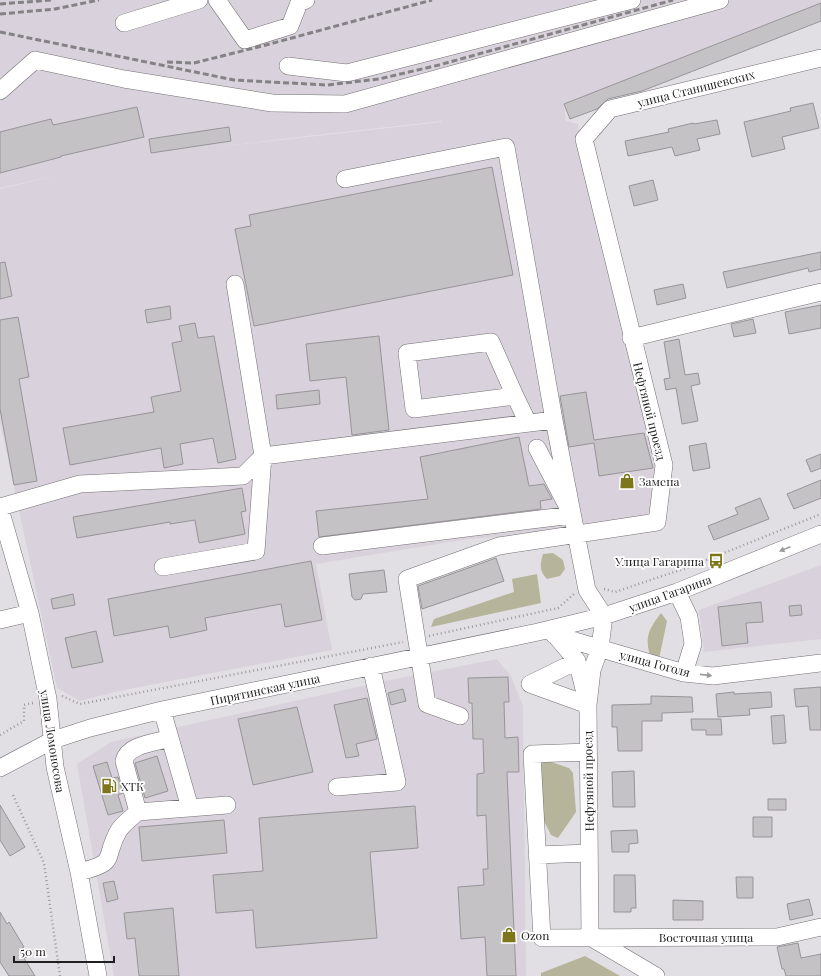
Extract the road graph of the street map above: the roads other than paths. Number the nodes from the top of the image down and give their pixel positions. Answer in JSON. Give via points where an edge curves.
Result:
{"nodes":[{"id":1,"x":199,"y":0,"type":"edge"},
{"id":2,"x":217,"y":0,"type":"edge"},
{"id":3,"x":632,"y":0,"type":"edge"},
{"id":4,"x":720,"y":0,"type":"edge"},
{"id":5,"x":301,"y":1,"type":"edge"},
{"id":6,"x":124,"y":23,"type":"dead end"},
{"id":7,"x":821,"y":58,"type":"edge"},
{"id":8,"x":288,"y":66,"type":"dead end"},
{"id":9,"x":0,"y":91,"type":"edge"},
{"id":10,"x":584,"y":139,"type":"joint"},
{"id":11,"x":345,"y":179,"type":"dead end"},
{"id":12,"x":235,"y":284,"type":"dead end"},
{"id":13,"x":821,"y":292,"type":"edge"},
{"id":14,"x":631,"y":338,"type":"junction"},
{"id":15,"x":515,"y":396,"type":"junction"},
{"id":16,"x":554,"y":420,"type":"junction"},
{"id":17,"x":528,"y":423,"type":"junction"},
{"id":18,"x":537,"y":448,"type":"dead end"},
{"id":19,"x":263,"y":456,"type":"junction"},
{"id":20,"x":0,"y":508,"type":"edge"},
{"id":21,"x":572,"y":515,"type":"junction"},
{"id":22,"x":575,"y":534,"type":"junction"},
{"id":23,"x":821,"y":534,"type":"edge"},
{"id":24,"x":322,"y":546,"type":"dead end"},
{"id":25,"x":163,"y":567,"type":"dead end"},
{"id":26,"x":678,"y":592,"type":"junction"},
{"id":27,"x":30,"y":613,"type":"junction"},
{"id":28,"x":604,"y":616,"type":"junction"},
{"id":29,"x":0,"y":620,"type":"edge"},
{"id":30,"x":538,"y":632,"type":"junction"},
{"id":31,"x":555,"y":635,"type":"junction"},
{"id":32,"x":600,"y":648,"type":"junction"},
{"id":33,"x":418,"y":656,"type":"junction"},
{"id":34,"x":577,"y":661,"type":"junction"},
{"id":35,"x":821,"y":663,"type":"edge"},
{"id":36,"x":371,"y":666,"type":"junction"},
{"id":37,"x":684,"y":673,"type":"junction"},
{"id":38,"x":588,"y":705,"type":"junction"},
{"id":39,"x":162,"y":710,"type":"junction"},
{"id":40,"x":460,"y":716,"type":"dead end"},
{"id":41,"x":170,"y":738,"type":"junction"},
{"id":42,"x":52,"y":740,"type":"junction"},
{"id":43,"x":588,"y":752,"type":"junction"},
{"id":44,"x":0,"y":768,"type":"edge"},
{"id":45,"x":337,"y":787,"type":"dead end"},
{"id":46,"x":227,"y":805,"type":"dead end"},
{"id":47,"x":190,"y":808,"type":"junction"},
{"id":48,"x":138,"y":812,"type":"junction"},
{"id":49,"x":589,"y":852,"type":"junction"},
{"id":50,"x":537,"y":855,"type":"junction"},
{"id":51,"x":79,"y":872,"type":"junction"},
{"id":52,"x":821,"y":927,"type":"edge"},
{"id":53,"x":590,"y":937,"type":"junction"},
{"id":54,"x":98,"y":976,"type":"edge"},
{"id":55,"x":656,"y":976,"type":"edge"}],
"edges":[{"from":1,"to":6,"type":"street"},
{"from":2,"to":5,"type":"street","via":[[245,40],[290,26]]},
{"from":3,"to":8,"type":"street","via":[[347,73]]},
{"from":4,"to":9,"type":"street","via":[[345,104],[272,103],[124,79],[35,60]]},
{"from":7,"to":10,"type":"street","name":"улица Станишевских","via":[[610,109]]},
{"from":10,"to":14,"type":"street","name":"Нефтяной проезд"},
{"from":11,"to":16,"type":"street","via":[[506,148]]},
{"from":12,"to":19,"type":"street"},
{"from":13,"to":14,"type":"street"},
{"from":14,"to":22,"type":"street","name":"Нефтяной проезд","via":[[664,465],[657,522]]},
{"from":15,"to":15,"type":"street","via":[[414,409],[407,353],[491,342]]},
{"from":15,"to":17,"type":"street"},
{"from":16,"to":17,"type":"street"},
{"from":16,"to":21,"type":"street"},
{"from":17,"to":19,"type":"street"},
{"from":18,"to":21,"type":"street"},
{"from":19,"to":20,"type":"street","via":[[244,476],[80,484]]},
{"from":19,"to":25,"type":"street","via":[[256,551]]},
{"from":20,"to":27,"type":"street","name":"улица Ломоносова"},
{"from":21,"to":22,"type":"street"},
{"from":21,"to":24,"type":"street"},
{"from":22,"to":28,"type":"street","via":[[587,590]]},
{"from":22,"to":33,"type":"street","via":[[499,546],[407,579]]},
{"from":23,"to":26,"type":"street","name":"улица Гагарина","one_way":true},
{"from":26,"to":28,"type":"street","name":"улица Гагарина"},
{"from":26,"to":37,"type":"street","via":[[689,617],[693,644]]},
{"from":27,"to":29,"type":"street"},
{"from":27,"to":42,"type":"street","name":"улица Ломоносова","via":[[48,699]]},
{"from":28,"to":30,"type":"street","name":"улица Гагарина"},
{"from":28,"to":32,"type":"street"},
{"from":30,"to":31,"type":"street","name":"улица Гоголя"},
{"from":30,"to":33,"type":"street","name":"Пирятинская улица"},
{"from":31,"to":32,"type":"street","name":"улица Гоголя"},
{"from":31,"to":34,"type":"street","name":"Нефтяной проезд"},
{"from":32,"to":37,"type":"street","name":"улица Гоголя"},
{"from":32,"to":38,"type":"street","via":[[592,670]]},
{"from":33,"to":36,"type":"street","name":"Пирятинская улица"},
{"from":33,"to":40,"type":"street","via":[[427,704]]},
{"from":34,"to":38,"type":"street","name":"Нефтяной проезд"},
{"from":34,"to":38,"type":"street","via":[[530,684]]},
{"from":37,"to":35,"type":"street","name":"улица Гоголя","one_way":true,"via":[[713,676]]},
{"from":36,"to":39,"type":"street","name":"Пирятинская улица"},
{"from":36,"to":45,"type":"street","via":[[397,782]]},
{"from":38,"to":43,"type":"street","name":"Нефтяной проезд"},
{"from":39,"to":41,"type":"street"},
{"from":39,"to":42,"type":"street","name":"Пирятинская улица"},
{"from":41,"to":47,"type":"street"},
{"from":41,"to":48,"type":"street","via":[[131,749],[126,754],[124,761]]},
{"from":42,"to":44,"type":"street","name":"Пирятинская улица"},
{"from":42,"to":51,"type":"street","name":"улица Ломоносова","via":[[55,767]]},
{"from":43,"to":49,"type":"street","name":"Нефтяной проезд"},
{"from":43,"to":50,"type":"street","via":[[532,754]]},
{"from":46,"to":47,"type":"street"},
{"from":47,"to":48,"type":"street"},
{"from":48,"to":51,"type":"street","via":[[119,830],[108,860],[99,867]]},
{"from":49,"to":50,"type":"street"},
{"from":49,"to":53,"type":"street","name":"Нефтяной проезд"},
{"from":50,"to":53,"type":"street","name":"Восточная улица","via":[[542,938]]},
{"from":51,"to":54,"type":"street","name":"улица Ломоносова"},
{"from":52,"to":53,"type":"street","name":"Восточная улица","via":[[777,936]]},
{"from":53,"to":55,"type":"street"}]}
